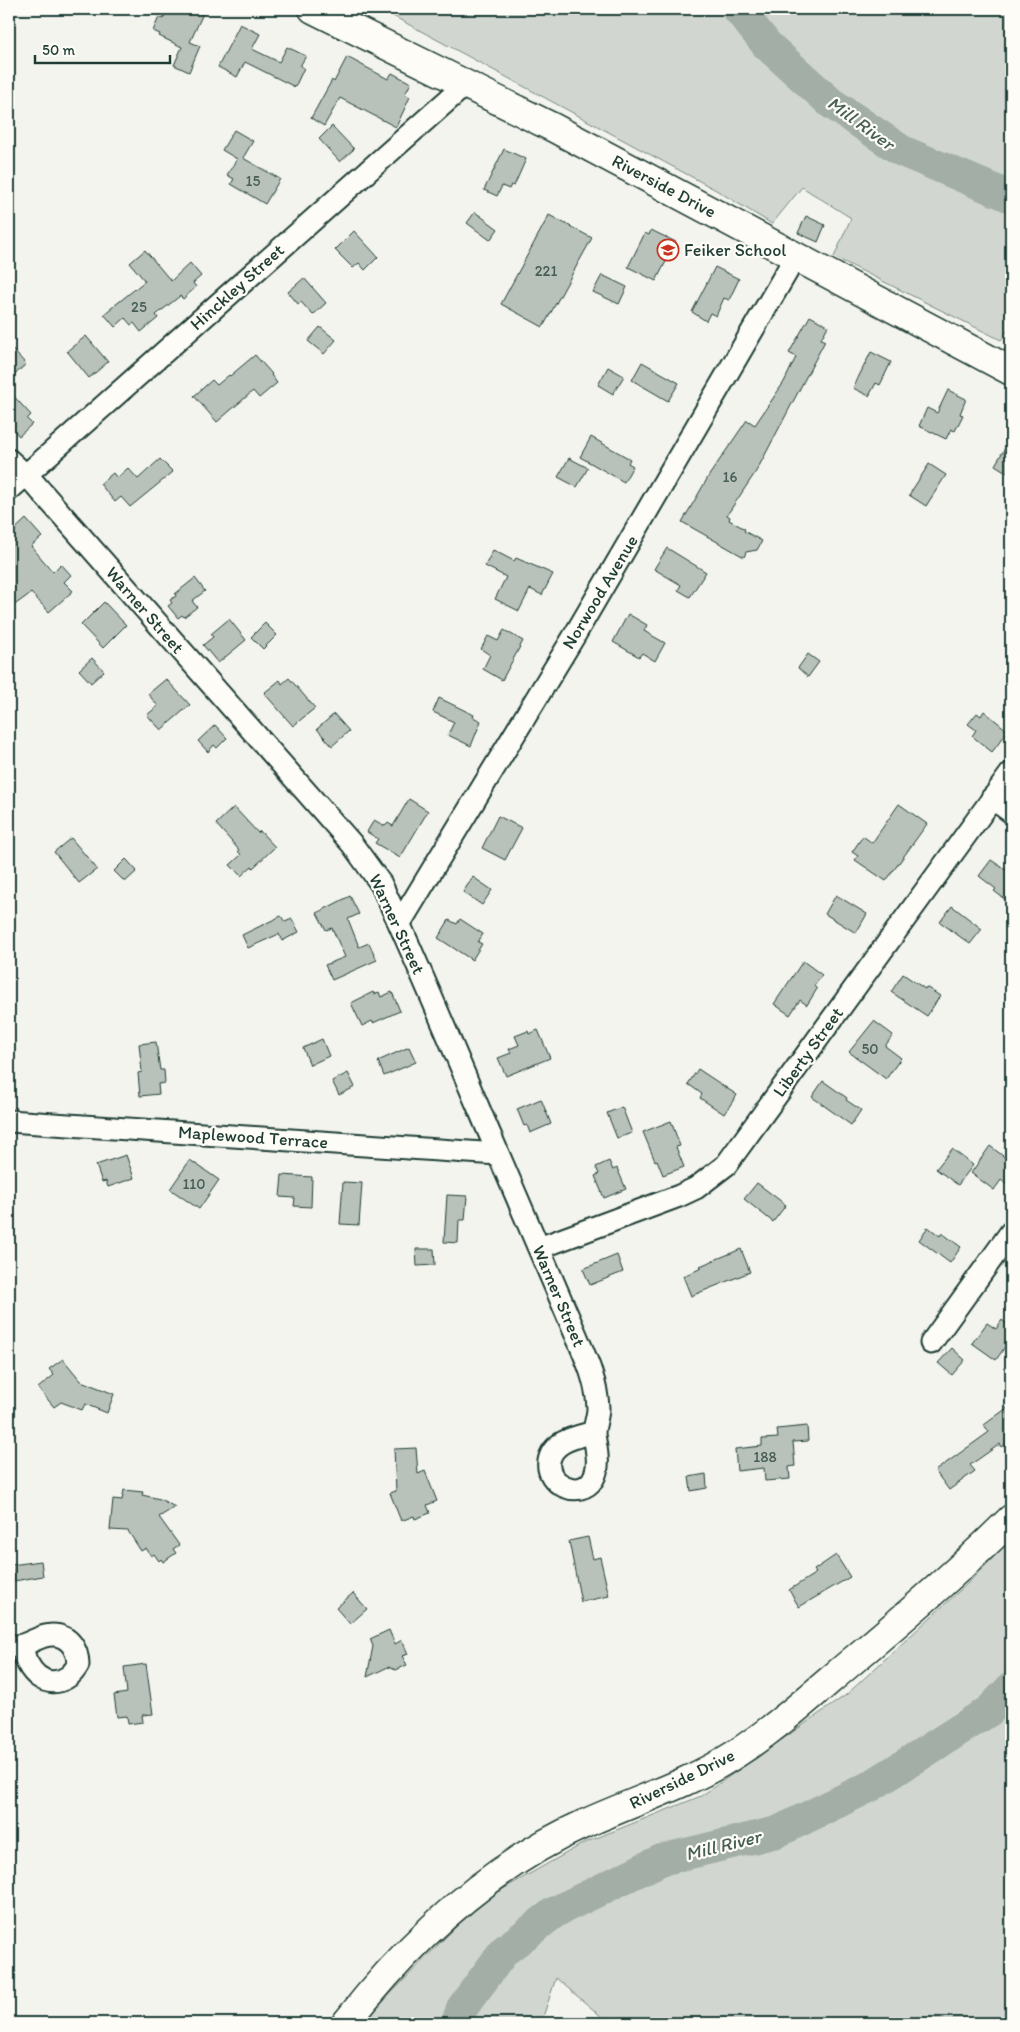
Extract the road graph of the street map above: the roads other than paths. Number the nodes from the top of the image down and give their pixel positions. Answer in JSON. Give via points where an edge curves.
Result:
{"nodes":[{"id":1,"x":313,"y":9,"type":"edge"},
{"id":2,"x":466,"y":84,"type":"junction"},
{"id":3,"x":796,"y":256,"type":"junction"},
{"id":4,"x":1011,"y":372,"type":"edge"},
{"id":5,"x":9,"y":460,"type":"edge"},
{"id":6,"x":25,"y":476,"type":"junction"},
{"id":7,"x":9,"y":490,"type":"edge"},
{"id":8,"x":1011,"y":773,"type":"edge"},
{"id":9,"x":992,"y":798,"type":"junction"},
{"id":10,"x":1011,"y":812,"type":"edge"},
{"id":11,"x":400,"y":924,"type":"junction"},
{"id":12,"x":9,"y":1121,"type":"edge"},
{"id":13,"x":498,"y":1154,"type":"junction"},
{"id":14,"x":1011,"y":1232,"type":"edge"},
{"id":15,"x":539,"y":1248,"type":"junction"},
{"id":16,"x":931,"y":1343,"type":"dead end"},
{"id":17,"x":594,"y":1432,"type":"dead end"},
{"id":18,"x":1011,"y":1519,"type":"edge"},
{"id":19,"x":346,"y":2023,"type":"edge"}],
"edges":[{"from":1,"to":2,"type":"street","name":"Riverside Drive"},
{"from":2,"to":3,"type":"street","name":"Riverside Drive"},
{"from":2,"to":6,"type":"street","name":"Hinckley Street"},
{"from":3,"to":4,"type":"street","name":"Riverside Drive"},
{"from":3,"to":11,"type":"street","name":"Norwood Avenue","via":[[573,638]]},
{"from":5,"to":6,"type":"street","name":"Warner Street"},
{"from":6,"to":7,"type":"street","name":"Hinckley Street"},
{"from":6,"to":11,"type":"street","name":"Warner Street","via":[[362,855],[381,884]]},
{"from":8,"to":9,"type":"street","name":"Liberty Street"},
{"from":9,"to":10,"type":"street"},
{"from":9,"to":15,"type":"street","name":"Liberty Street","via":[[726,1165],[696,1188],[679,1196]]},
{"from":11,"to":13,"type":"street","name":"Warner Street"},
{"from":12,"to":13,"type":"street","name":"Maplewood Terrace"},
{"from":13,"to":15,"type":"street","name":"Warner Street"},
{"from":14,"to":16,"type":"street"},
{"from":15,"to":17,"type":"street","name":"Warner Street","via":[[596,1387],[598,1410]]},
{"from":18,"to":19,"type":"street","name":"Riverside Drive","via":[[895,1625],[755,1741],[684,1782],[536,1848],[484,1884],[405,1953]]}]}
